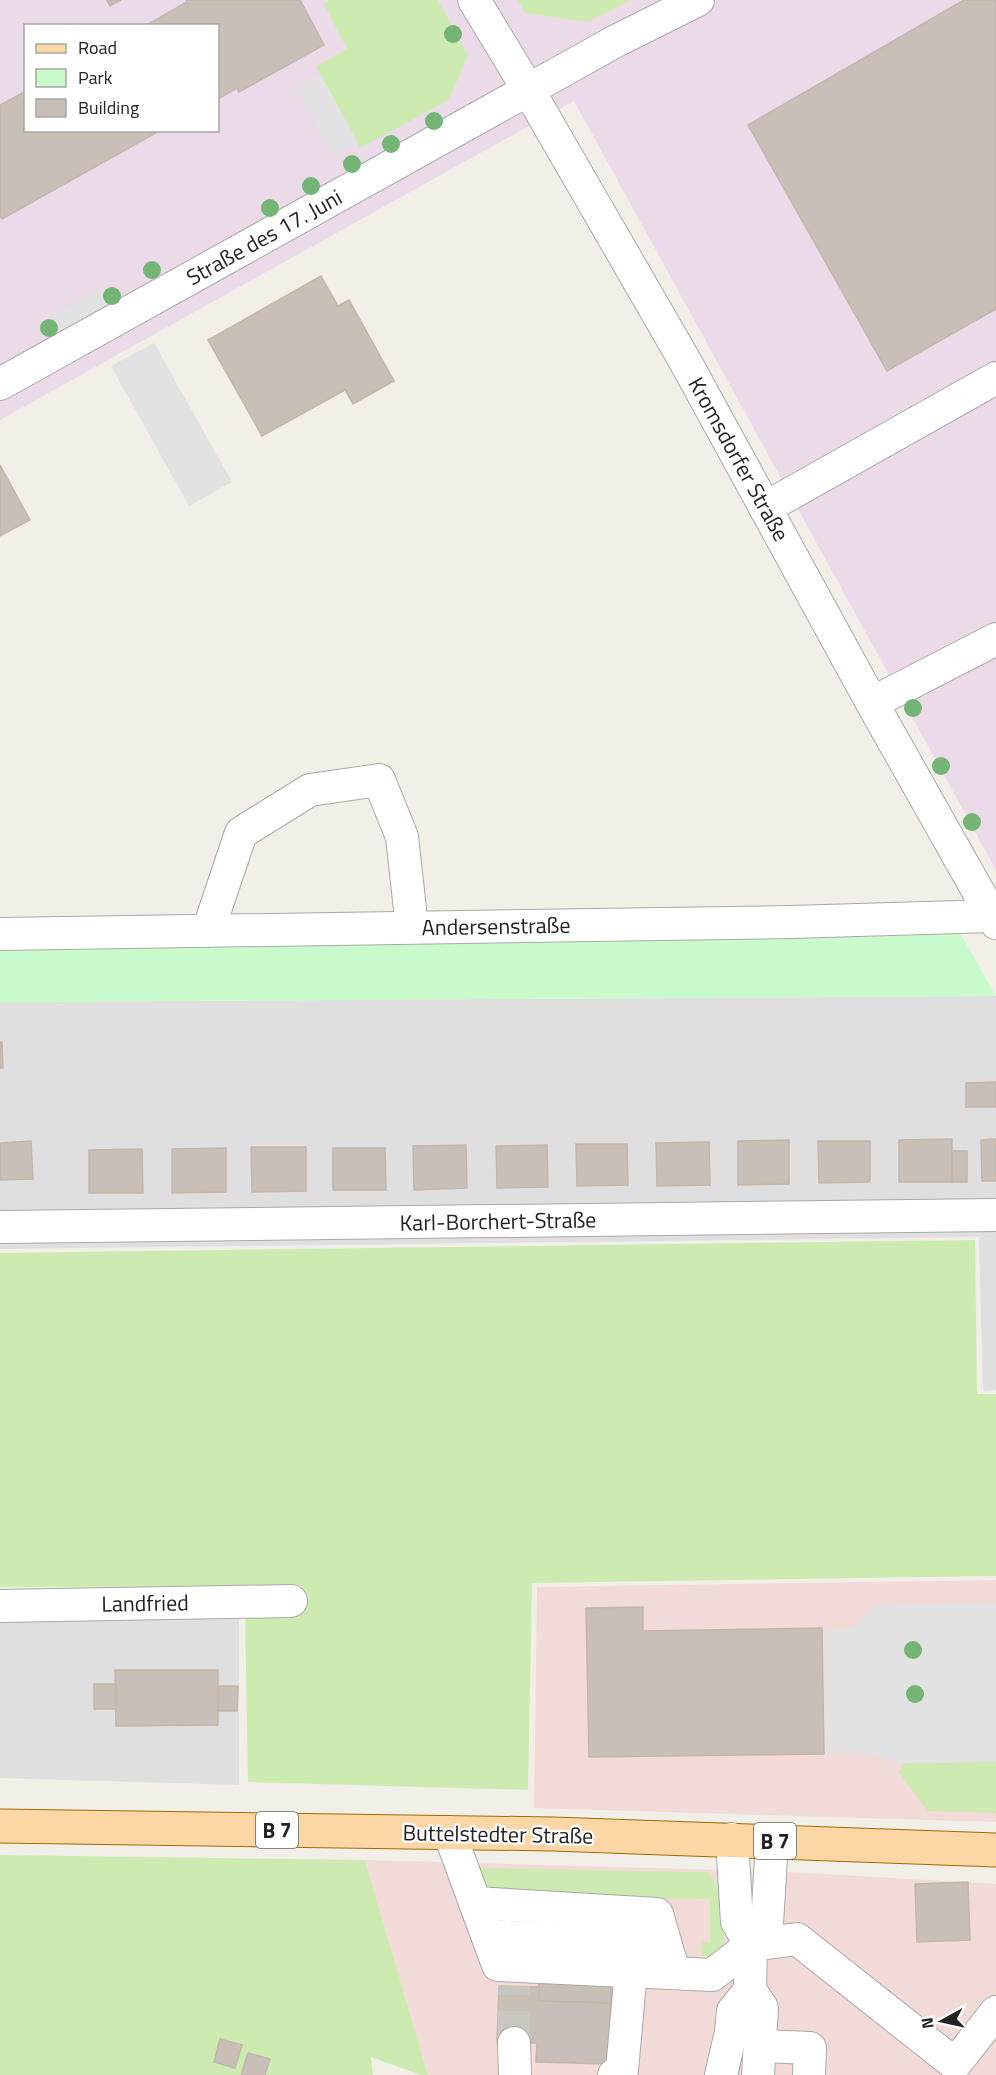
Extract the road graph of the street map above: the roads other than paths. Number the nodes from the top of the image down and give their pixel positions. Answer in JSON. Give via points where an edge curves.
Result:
{"nodes":[{"id":1,"x":474,"y":0,"type":"edge"},
{"id":2,"x":698,"y":0,"type":"edge"},
{"id":3,"x":529,"y":91,"type":"junction"},
{"id":4,"x":996,"y":378,"type":"edge"},
{"id":5,"x":0,"y":384,"type":"edge"},
{"id":6,"x":765,"y":508,"type":"junction"},
{"id":7,"x":996,"y":639,"type":"edge"},
{"id":8,"x":872,"y":703,"type":"junction"},
{"id":9,"x":994,"y":919,"type":"edge"},
{"id":10,"x":412,"y":927,"type":"junction"},
{"id":11,"x":208,"y":931,"type":"junction"},
{"id":12,"x":0,"y":934,"type":"edge"},
{"id":13,"x":996,"y":1215,"type":"edge"},
{"id":14,"x":0,"y":1227,"type":"edge"},
{"id":15,"x":291,"y":1601,"type":"dead end"},
{"id":16,"x":0,"y":1606,"type":"edge"},
{"id":17,"x":0,"y":1826,"type":"edge"},
{"id":18,"x":449,"y":1832,"type":"junction"},
{"id":19,"x":732,"y":1839,"type":"junction"},
{"id":20,"x":772,"y":1841,"type":"junction"},
{"id":21,"x":996,"y":1850,"type":"edge"},
{"id":22,"x":475,"y":1903,"type":"junction"},
{"id":23,"x":488,"y":1936,"type":"junction"},
{"id":24,"x":752,"y":1945,"type":"junction"},
{"id":25,"x":669,"y":1959,"type":"junction"},
{"id":26,"x":631,"y":1971,"type":"junction"},
{"id":27,"x":741,"y":2000,"type":"junction"},
{"id":28,"x":996,"y":2012,"type":"edge"},
{"id":29,"x":514,"y":2043,"type":"tunnel mouth"},
{"id":30,"x":759,"y":2060,"type":"edge"},
{"id":31,"x":959,"y":2071,"type":"edge"},
{"id":32,"x":515,"y":2075,"type":"edge"},
{"id":33,"x":614,"y":2075,"type":"edge"},
{"id":34,"x":721,"y":2075,"type":"edge"},
{"id":35,"x":809,"y":2075,"type":"edge"}],
"edges":[{"from":1,"to":3,"type":"street","name":"Kromsdorfer Straße"},
{"from":2,"to":3,"type":"street","name":"Straße des 17. Juni"},
{"from":3,"to":5,"type":"street","name":"Straße des 17. Juni"},
{"from":3,"to":6,"type":"street","name":"Kromsdorfer Straße"},
{"from":4,"to":6,"type":"street"},
{"from":6,"to":8,"type":"street","name":"Kromsdorfer Straße"},
{"from":7,"to":8,"type":"street"},
{"from":8,"to":9,"type":"street","name":"Kromsdorfer Straße"},
{"from":9,"to":10,"type":"street","name":"Andersenstraße"},
{"from":10,"to":11,"type":"street","name":"Andersenstraße"},
{"from":10,"to":11,"type":"street","via":[[402,837],[379,780],[310,790],[240,832]]},
{"from":11,"to":12,"type":"street","name":"Andersenstraße"},
{"from":13,"to":14,"type":"street","name":"Karl-Borchert-Straße"},
{"from":15,"to":16,"type":"street","name":"Landfried"},
{"from":17,"to":18,"type":"main road","name":"Buttelstedter Straße","number":"B 7"},
{"from":18,"to":19,"type":"main road","name":"Buttelstedter Straße","number":"B 7"},
{"from":18,"to":22,"type":"street"},
{"from":19,"to":20,"type":"main road","name":"Buttelstedter Straße","number":"B 7"},
{"from":19,"to":24,"type":"street","via":[[737,1922]]},
{"from":20,"to":21,"type":"main road","name":"Buttelstedter Straße","number":"B 7"},
{"from":20,"to":24,"type":"street","via":[[767,1924]]},
{"from":22,"to":23,"type":"street"},
{"from":22,"to":25,"type":"street","via":[[657,1914]]},
{"from":23,"to":25,"type":"street"},
{"from":23,"to":26,"type":"street","via":[[498,1965],[515,1976]]},
{"from":24,"to":25,"type":"street","via":[[712,1975]]},
{"from":24,"to":27,"type":"street"},
{"from":24,"to":31,"type":"street","via":[[797,1939]]},
{"from":25,"to":26,"type":"street"},
{"from":26,"to":33,"type":"street","via":[[622,2070]]},
{"from":27,"to":30,"type":"street","via":[[762,2008]]},
{"from":27,"to":34,"type":"street"},
{"from":28,"to":31,"type":"street"},
{"from":29,"to":32,"type":"street"},
{"from":30,"to":35,"type":"street","via":[[810,2048]]}]}
